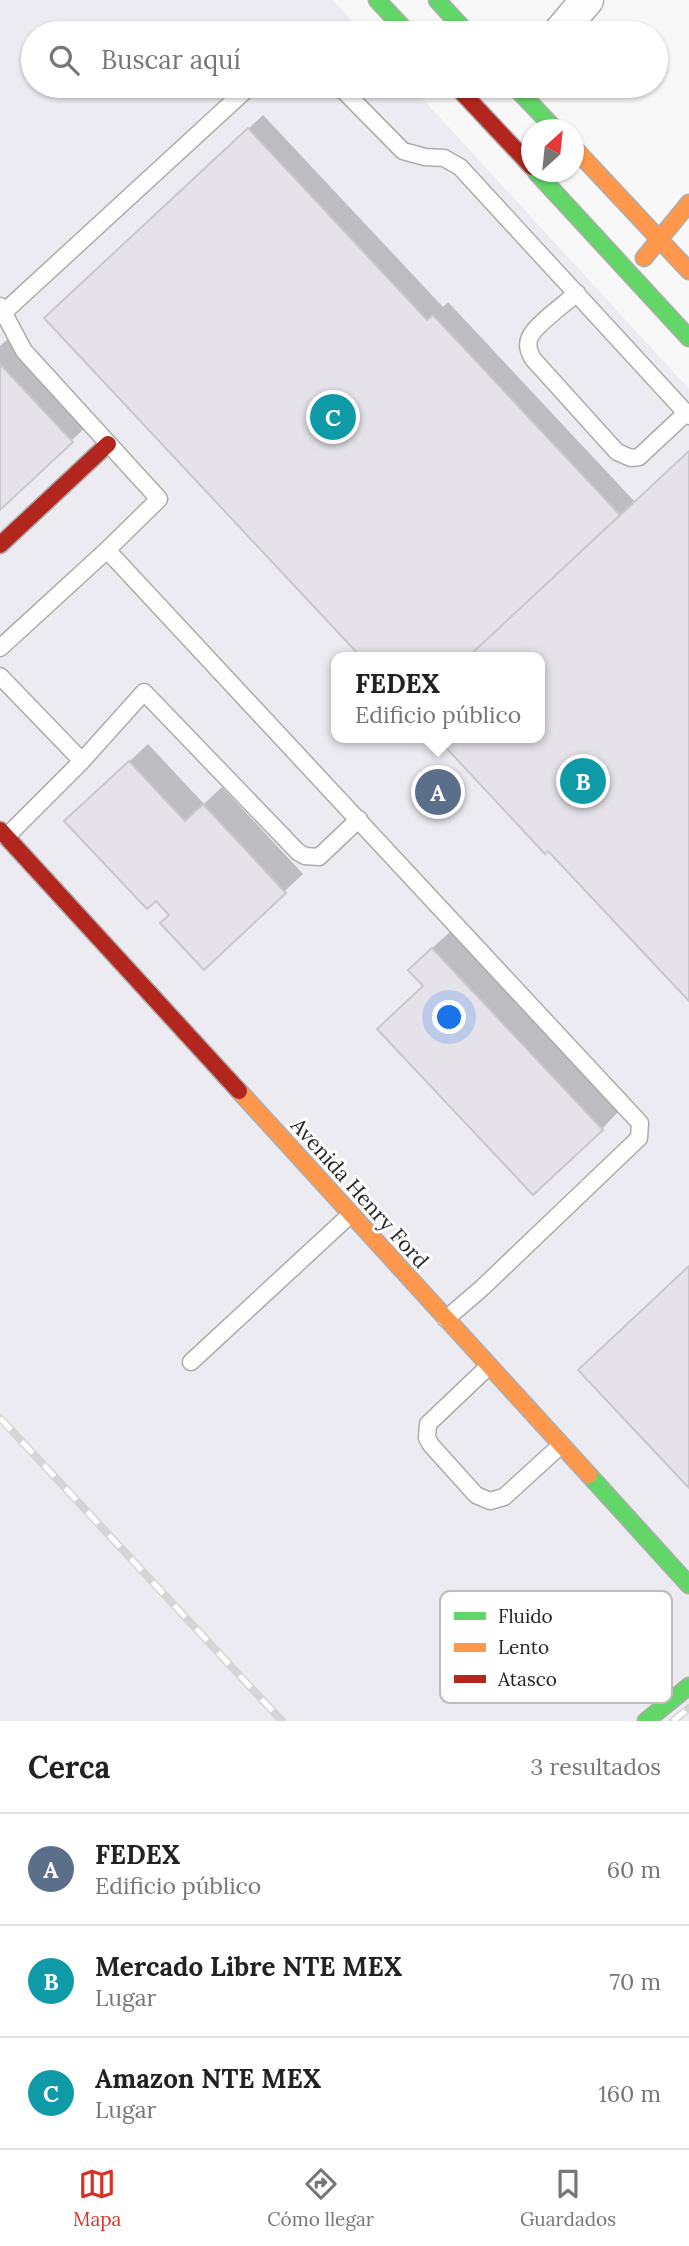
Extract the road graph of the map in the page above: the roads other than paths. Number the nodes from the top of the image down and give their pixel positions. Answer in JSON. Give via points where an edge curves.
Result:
{"nodes":[{"id":1,"x":377,"y":0,"type":"edge"},
{"id":2,"x":437,"y":0,"type":"edge"},
{"id":3,"x":587,"y":0,"type":"edge"},
{"id":4,"x":397,"y":21,"type":"edge"},
{"id":5,"x":456,"y":21,"type":"edge"},
{"id":6,"x":569,"y":21,"type":"edge"},
{"id":7,"x":237,"y":98,"type":"edge"},
{"id":8,"x":351,"y":98,"type":"edge"},
{"id":9,"x":468,"y":98,"type":"edge"},
{"id":10,"x":525,"y":98,"type":"edge"},
{"id":11,"x":546,"y":119,"type":"edge"},
{"id":12,"x":521,"y":156,"type":"edge"},
{"id":13,"x":584,"y":160,"type":"edge"},
{"id":14,"x":545,"y":182,"type":"edge"},
{"id":15,"x":689,"y":203,"type":"edge"},
{"id":16,"x":659,"y":238,"type":"junction"},
{"id":17,"x":689,"y":271,"type":"edge"},
{"id":18,"x":632,"y":275,"type":"junction"},
{"id":19,"x":577,"y":293,"type":"junction"},
{"id":20,"x":1,"y":309,"type":"edge"},
{"id":21,"x":689,"y":338,"type":"edge"},
{"id":22,"x":688,"y":414,"type":"edge"},
{"id":23,"x":108,"y":444,"type":"junction"},
{"id":24,"x":0,"y":545,"type":"edge"},
{"id":25,"x":107,"y":550,"type":"junction"},
{"id":26,"x":0,"y":648,"type":"edge"},
{"id":27,"x":0,"y":676,"type":"edge"},
{"id":28,"x":82,"y":761,"type":"junction"},
{"id":29,"x":359,"y":819,"type":"junction"},
{"id":30,"x":3,"y":833,"type":"edge"},
{"id":31,"x":351,"y":1214,"type":"junction"},
{"id":32,"x":446,"y":1319,"type":"junction"},
{"id":33,"x":191,"y":1362,"type":"dead end"},
{"id":34,"x":489,"y":1366,"type":"junction"},
{"id":35,"x":561,"y":1445,"type":"junction"},
{"id":36,"x":689,"y":1585,"type":"edge"},
{"id":37,"x":689,"y":1686,"type":"edge"},
{"id":38,"x":672,"y":1700,"type":"edge"},
{"id":39,"x":668,"y":1703,"type":"edge"},
{"id":40,"x":646,"y":1721,"type":"edge"}],
"edges":[{"from":1,"to":4,"type":"street"},
{"from":2,"to":5,"type":"street"},
{"from":3,"to":6,"type":"street"},
{"from":7,"to":20,"type":"lane"},
{"from":8,"to":19,"type":"lane","via":[[404,151],[444,158],[460,167]]},
{"from":9,"to":12,"type":"street"},
{"from":10,"to":11,"type":"street"},
{"from":13,"to":16,"type":"street"},
{"from":14,"to":18,"type":"street"},
{"from":15,"to":16,"type":"street"},
{"from":16,"to":17,"type":"street"},
{"from":16,"to":18,"type":"street"},
{"from":18,"to":21,"type":"street"},
{"from":19,"to":22,"type":"lane"},
{"from":19,"to":22,"type":"lane","via":[[530,337],[529,352],[542,369],[624,456],[645,453]]},
{"from":20,"to":23,"type":"lane","via":[[24,351]]},
{"from":23,"to":24,"type":"street"},
{"from":23,"to":25,"type":"lane","via":[[159,499]]},
{"from":25,"to":26,"type":"lane"},
{"from":25,"to":29,"type":"lane"},
{"from":27,"to":28,"type":"lane"},
{"from":28,"to":29,"type":"lane","via":[[144,692],[304,856],[320,857]]},
{"from":28,"to":30,"type":"lane"},
{"from":29,"to":32,"type":"lane","via":[[639,1123],[639,1138]]},
{"from":30,"to":31,"type":"street","name":"Avenida Henry Ford"},
{"from":31,"to":32,"type":"street","name":"Avenida Henry Ford"},
{"from":31,"to":33,"type":"lane"},
{"from":32,"to":34,"type":"street","name":"Avenida Henry Ford"},
{"from":34,"to":35,"type":"street","name":"Avenida Henry Ford"},
{"from":34,"to":35,"type":"lane","via":[[432,1418],[426,1431],[431,1445],[476,1495],[490,1501],[504,1497]]},
{"from":35,"to":36,"type":"street","name":"Avenida Henry Ford"},
{"from":37,"to":38,"type":"street"},
{"from":39,"to":40,"type":"street"}]}
